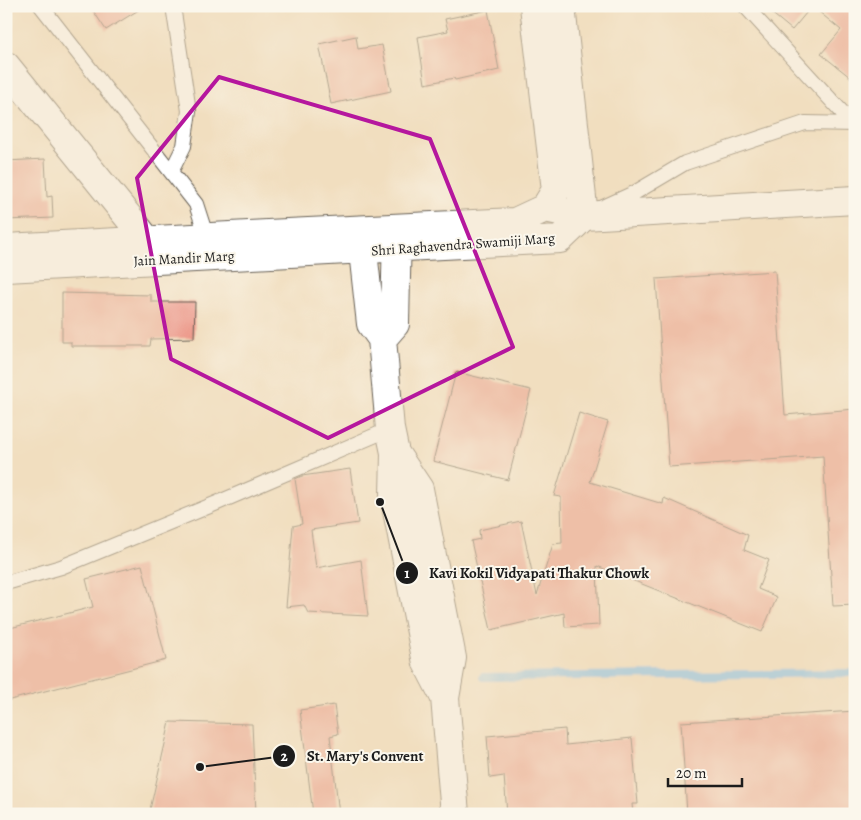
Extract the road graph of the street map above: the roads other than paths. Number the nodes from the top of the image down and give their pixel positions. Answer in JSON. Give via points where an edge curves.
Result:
{"nodes":[{"id":1,"x":40,"y":6,"type":"edge"},
{"id":2,"x":173,"y":6,"type":"edge"},
{"id":3,"x":536,"y":6,"type":"edge"},
{"id":4,"x":561,"y":6,"type":"edge"},
{"id":5,"x":745,"y":6,"type":"edge"},
{"id":6,"x":6,"y":66,"type":"edge"},
{"id":7,"x":854,"y":124,"type":"edge"},
{"id":8,"x":171,"y":172,"type":"junction"},
{"id":9,"x":855,"y":200,"type":"edge"},
{"id":10,"x":545,"y":208,"type":"junction"},
{"id":11,"x":584,"y":216,"type":"junction"},
{"id":12,"x":491,"y":233,"type":"junction"},
{"id":13,"x":207,"y":238,"type":"junction"},
{"id":14,"x":397,"y":238,"type":"junction"},
{"id":15,"x":147,"y":240,"type":"junction"},
{"id":16,"x":361,"y":240,"type":"junction"},
{"id":17,"x":6,"y":248,"type":"edge"},
{"id":18,"x":181,"y":248,"type":"junction"},
{"id":19,"x":54,"y":255,"type":"junction"},
{"id":20,"x":6,"y":268,"type":"edge"},
{"id":21,"x":382,"y":339,"type":"junction"},
{"id":22,"x":392,"y":441,"type":"junction"},
{"id":23,"x":6,"y":583,"type":"edge"},
{"id":24,"x":455,"y":814,"type":"edge"}],
"edges":[{"from":1,"to":8,"type":"lane"},
{"from":2,"to":8,"type":"lane","via":[[189,111],[184,146]]},
{"from":3,"to":10,"type":"street","via":[[556,190]]},
{"from":4,"to":11,"type":"street"},
{"from":5,"to":7,"type":"lane"},
{"from":6,"to":15,"type":"street"},
{"from":7,"to":11,"type":"lane","via":[[805,123],[684,163],[636,192]]},
{"from":8,"to":13,"type":"lane","via":[[196,204]]},
{"from":9,"to":11,"type":"street"},
{"from":10,"to":11,"type":"street"},
{"from":10,"to":12,"type":"street","name":"Shri Raghavendra Swamiji Marg"},
{"from":11,"to":12,"type":"street","name":"Shri Raghavendra Swamiji Marg","via":[[560,239]]},
{"from":12,"to":14,"type":"street","name":"Shri Raghavendra Swamiji Marg"},
{"from":13,"to":16,"type":"street","name":"Jain Mandir Marg"},
{"from":13,"to":18,"type":"street","name":"Jain Mandir Marg"},
{"from":14,"to":16,"type":"street","name":"Shri Raghavendra Swamiji Marg"},
{"from":14,"to":21,"type":"street","via":[[395,324]]},
{"from":15,"to":18,"type":"street","name":"Jain Mandir Marg"},
{"from":15,"to":19,"type":"street","name":"Jain Mandir Marg"},
{"from":16,"to":18,"type":"street","name":"Jain Mandir Marg"},
{"from":16,"to":21,"type":"street","via":[[371,324]]},
{"from":17,"to":19,"type":"street","name":"Jain Mandir Marg"},
{"from":18,"to":19,"type":"street","name":"Jain Mandir Marg"},
{"from":19,"to":20,"type":"street","name":"Jain Mandir Marg"},
{"from":21,"to":22,"type":"street"},
{"from":22,"to":23,"type":"lane","via":[[217,504],[61,567]]},
{"from":22,"to":24,"type":"street","via":[[394,494],[423,579],[427,663],[445,698]]}]}
